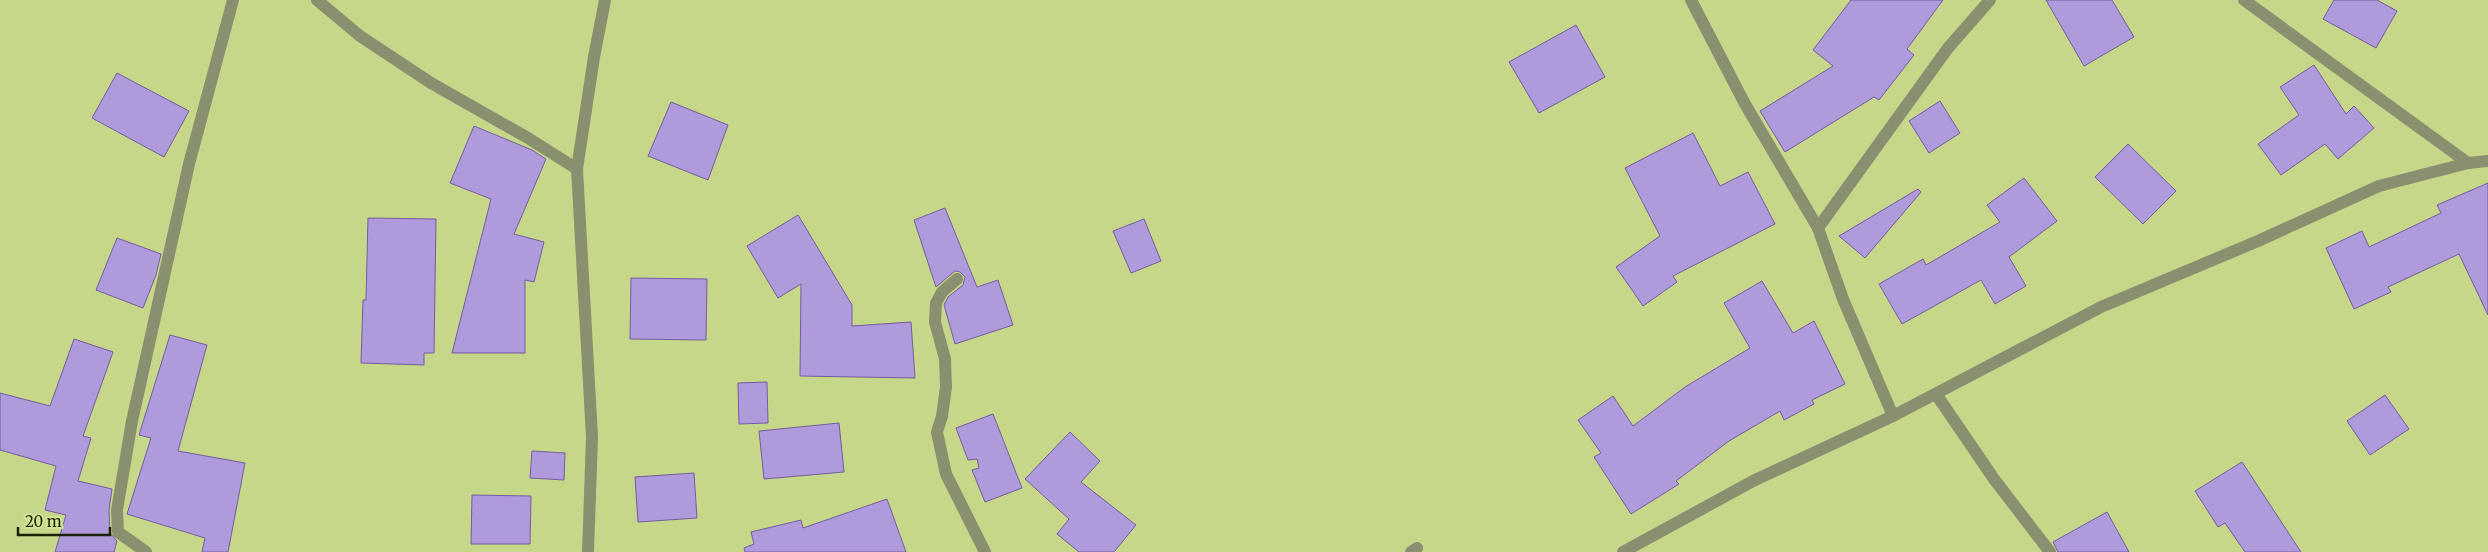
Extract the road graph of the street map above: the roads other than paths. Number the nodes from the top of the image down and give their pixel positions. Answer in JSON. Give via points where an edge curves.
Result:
{"nodes":[{"id":1,"x":233,"y":0,"type":"edge"},
{"id":2,"x":317,"y":0,"type":"edge"},
{"id":3,"x":605,"y":0,"type":"edge"},
{"id":4,"x":1691,"y":0,"type":"edge"},
{"id":5,"x":1990,"y":0,"type":"edge"},
{"id":6,"x":2244,"y":0,"type":"edge"},
{"id":7,"x":2488,"y":160,"type":"edge"},
{"id":8,"x":2468,"y":163,"type":"junction"},
{"id":9,"x":577,"y":169,"type":"junction"},
{"id":10,"x":1818,"y":228,"type":"junction"},
{"id":11,"x":957,"y":278,"type":"dead end"},
{"id":12,"x":1936,"y":394,"type":"junction"},
{"id":13,"x":1893,"y":416,"type":"junction"},
{"id":14,"x":146,"y":552,"type":"edge"},
{"id":15,"x":588,"y":552,"type":"edge"},
{"id":16,"x":984,"y":552,"type":"edge"},
{"id":17,"x":1622,"y":552,"type":"edge"},
{"id":18,"x":2050,"y":552,"type":"edge"}],
"edges":[{"from":1,"to":14,"type":"street","via":[[189,164],[132,420],[117,510],[118,532]]},
{"from":2,"to":9,"type":"street","via":[[360,36],[431,83]]},
{"from":3,"to":9,"type":"street"},
{"from":4,"to":10,"type":"street","via":[[1745,104]]},
{"from":5,"to":10,"type":"street","via":[[1948,48]]},
{"from":6,"to":8,"type":"street"},
{"from":7,"to":8,"type":"street"},
{"from":8,"to":12,"type":"street","via":[[2379,186],[2101,307]]},
{"from":9,"to":15,"type":"street","via":[[592,437]]},
{"from":10,"to":13,"type":"street","via":[[1843,299]]},
{"from":11,"to":16,"type":"street","via":[[936,303],[935,322],[945,358],[946,387],[936,432],[946,474]]},
{"from":12,"to":13,"type":"street"},
{"from":12,"to":18,"type":"street","via":[[1994,479]]},
{"from":13,"to":17,"type":"street","via":[[1753,481]]}]}
